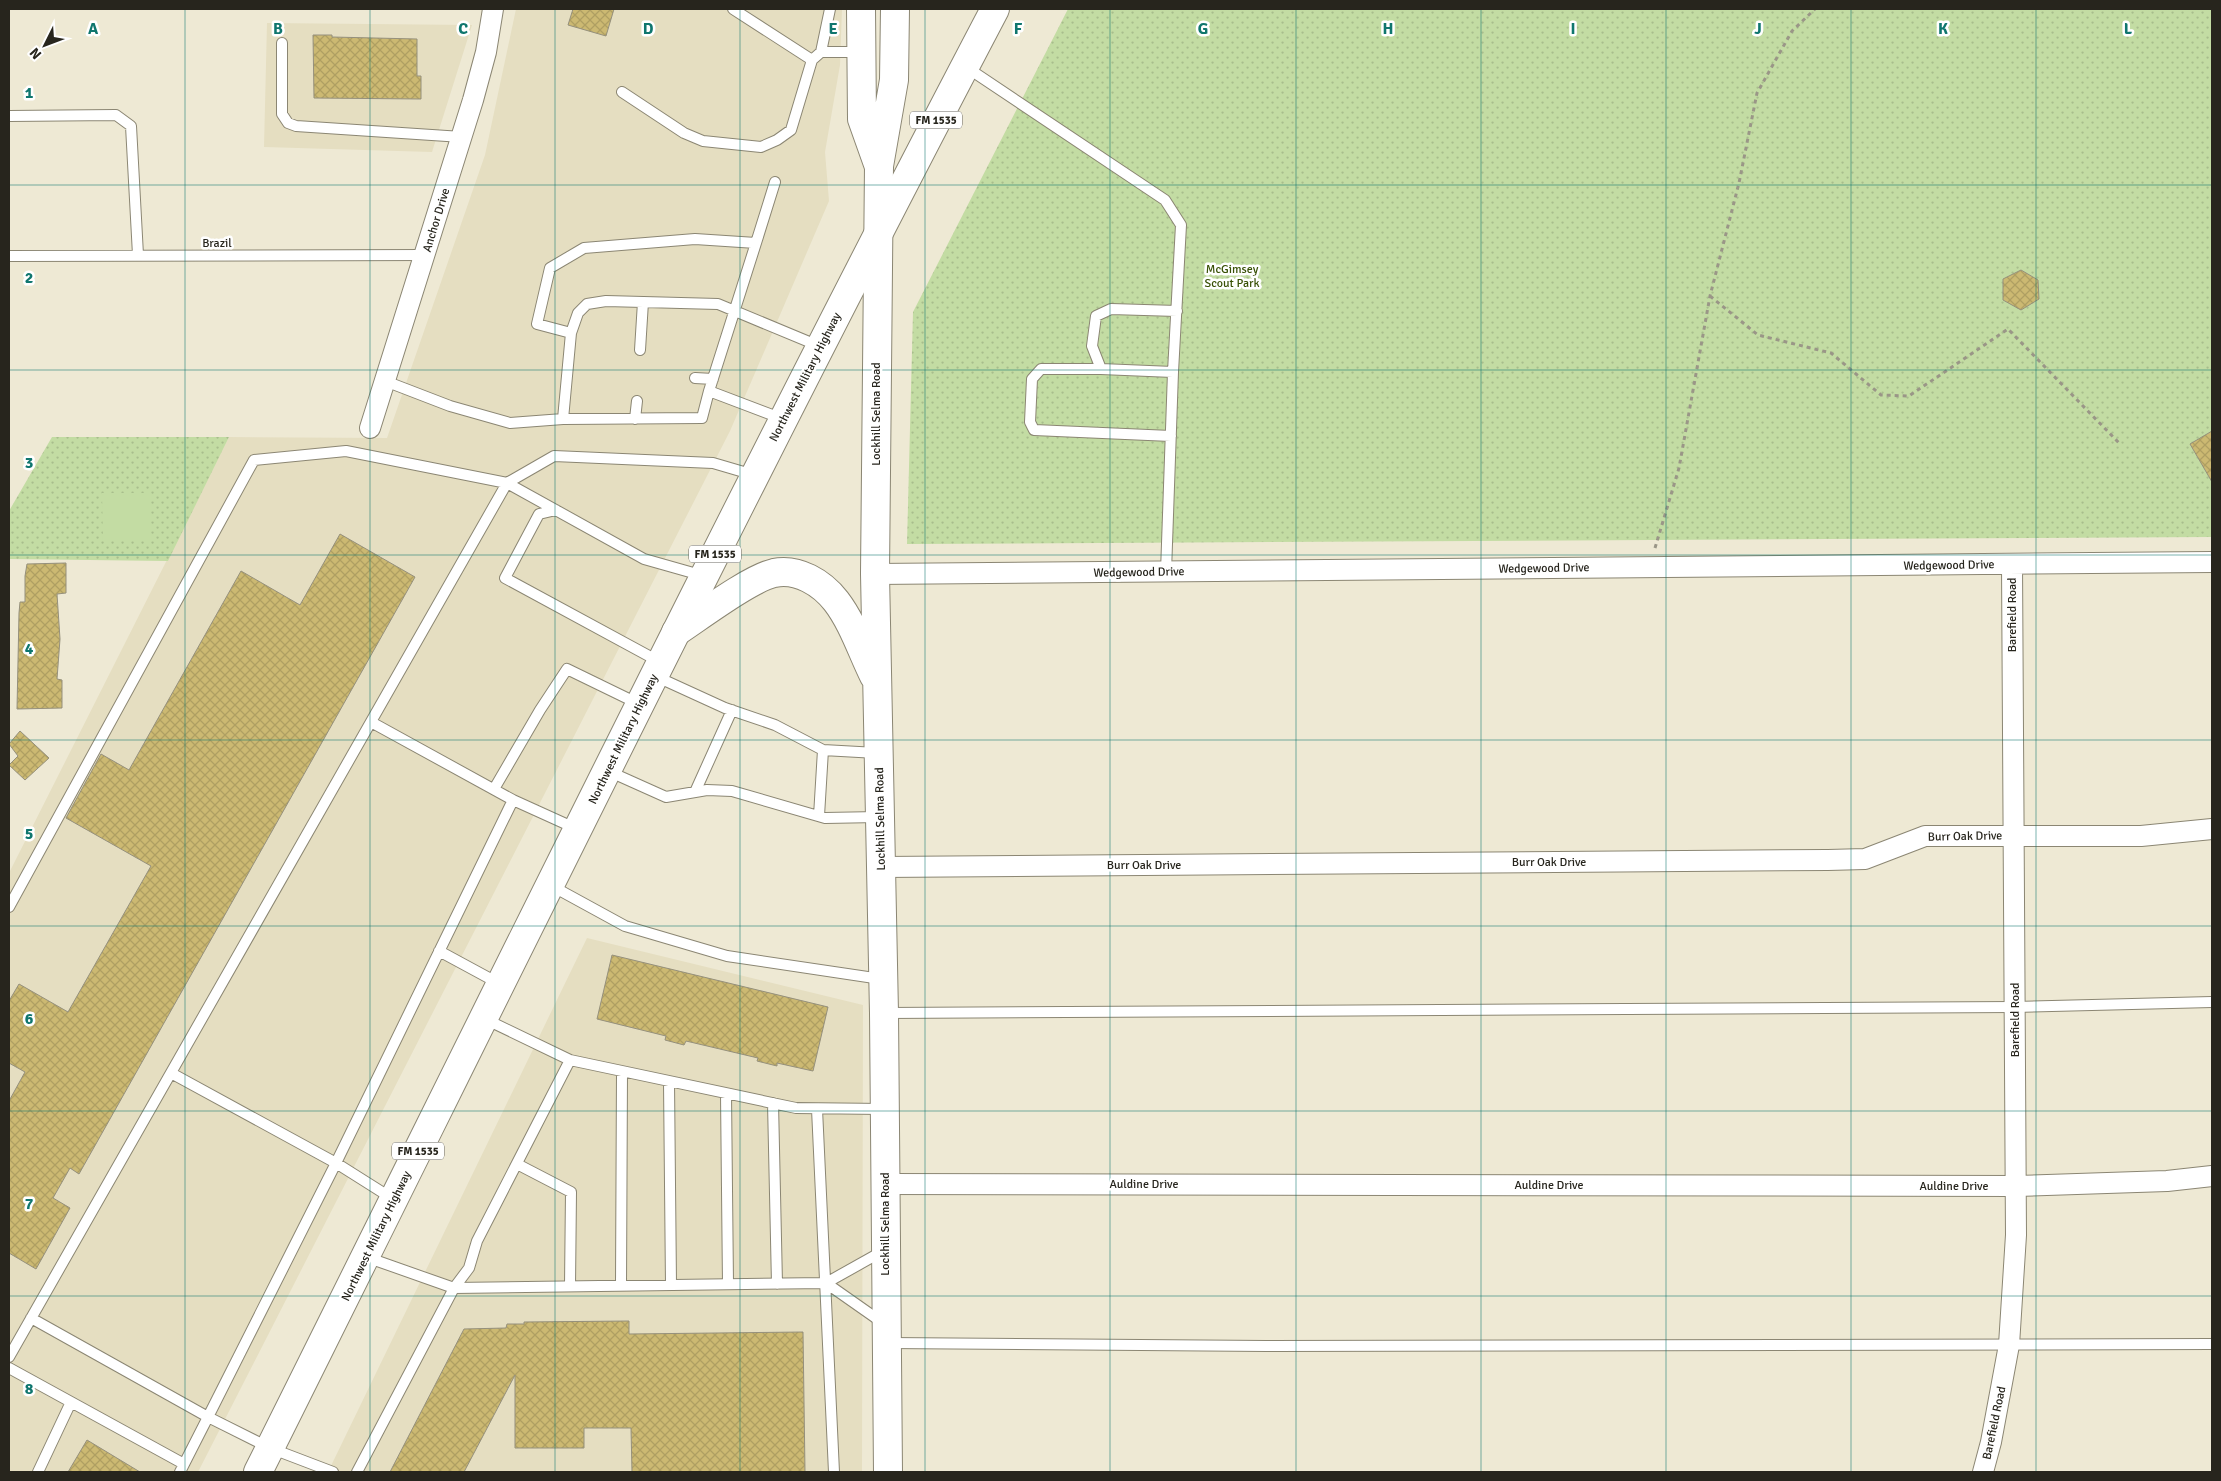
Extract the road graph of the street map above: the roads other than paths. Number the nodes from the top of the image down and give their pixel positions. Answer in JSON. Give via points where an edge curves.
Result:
{"nodes":[{"id":1,"x":492,"y":9,"type":"edge"},
{"id":2,"x":733,"y":9,"type":"edge"},
{"id":3,"x":830,"y":9,"type":"edge"},
{"id":4,"x":861,"y":9,"type":"edge"},
{"id":5,"x":895,"y":9,"type":"edge"},
{"id":6,"x":995,"y":9,"type":"edge"},
{"id":7,"x":282,"y":43,"type":"dead end"},
{"id":8,"x":820,"y":52,"type":"junction"},
{"id":9,"x":861,"y":52,"type":"junction"},
{"id":10,"x":812,"y":60,"type":"junction"},
{"id":11,"x":965,"y":66,"type":"junction"},
{"id":12,"x":622,"y":92,"type":"dead end"},
{"id":13,"x":9,"y":116,"type":"edge"},
{"id":14,"x":462,"y":137,"type":"junction"},
{"id":15,"x":879,"y":166,"type":"junction"},
{"id":16,"x":775,"y":182,"type":"dead end"},
{"id":17,"x":878,"y":232,"type":"junction"},
{"id":18,"x":756,"y":243,"type":"junction"},
{"id":19,"x":138,"y":255,"type":"junction"},
{"id":20,"x":425,"y":255,"type":"junction"},
{"id":21,"x":9,"y":256,"type":"edge"},
{"id":22,"x":642,"y":302,"type":"junction"},
{"id":23,"x":735,"y":310,"type":"junction"},
{"id":24,"x":1177,"y":311,"type":"junction"},
{"id":25,"x":571,"y":333,"type":"junction"},
{"id":26,"x":820,"y":347,"type":"junction"},
{"id":27,"x":640,"y":350,"type":"dead end"},
{"id":28,"x":1101,"y":369,"type":"junction"},
{"id":29,"x":1173,"y":372,"type":"junction"},
{"id":30,"x":695,"y":378,"type":"dead end"},
{"id":31,"x":713,"y":379,"type":"junction"},
{"id":32,"x":385,"y":381,"type":"junction"},
{"id":33,"x":709,"y":391,"type":"junction"},
{"id":34,"x":637,"y":401,"type":"dead end"},
{"id":35,"x":563,"y":419,"type":"junction"},
{"id":36,"x":635,"y":419,"type":"junction"},
{"id":37,"x":784,"y":419,"type":"junction"},
{"id":38,"x":370,"y":428,"type":"dead end"},
{"id":39,"x":1171,"y":436,"type":"junction"},
{"id":40,"x":755,"y":475,"type":"junction"},
{"id":41,"x":507,"y":483,"type":"junction"},
{"id":42,"x":556,"y":510,"type":"junction"},
{"id":43,"x":2212,"y":562,"type":"edge"},
{"id":44,"x":2012,"y":564,"type":"junction"},
{"id":45,"x":1166,"y":572,"type":"junction"},
{"id":46,"x":875,"y":574,"type":"junction"},
{"id":47,"x":704,"y":576,"type":"junction"},
{"id":48,"x":676,"y":632,"type":"junction"},
{"id":49,"x":657,"y":669,"type":"junction"},
{"id":50,"x":878,"y":684,"type":"junction"},
{"id":51,"x":640,"y":705,"type":"junction"},
{"id":52,"x":732,"y":710,"type":"junction"},
{"id":53,"x":370,"y":722,"type":"junction"},
{"id":54,"x":823,"y":750,"type":"junction"},
{"id":55,"x":879,"y":753,"type":"junction"},
{"id":56,"x":607,"y":770,"type":"junction"},
{"id":57,"x":494,"y":789,"type":"junction"},
{"id":58,"x":695,"y":792,"type":"junction"},
{"id":59,"x":513,"y":800,"type":"junction"},
{"id":60,"x":819,"y":816,"type":"junction"},
{"id":61,"x":880,"y":817,"type":"junction"},
{"id":62,"x":2212,"y":828,"type":"edge"},
{"id":63,"x":578,"y":829,"type":"junction"},
{"id":64,"x":2013,"y":836,"type":"junction"},
{"id":65,"x":881,"y":867,"type":"junction"},
{"id":66,"x":550,"y":885,"type":"junction"},
{"id":67,"x":9,"y":907,"type":"edge"},
{"id":68,"x":438,"y":951,"type":"junction"},
{"id":69,"x":882,"y":979,"type":"junction"},
{"id":70,"x":501,"y":984,"type":"junction"},
{"id":71,"x":2212,"y":1002,"type":"edge"},
{"id":72,"x":2014,"y":1007,"type":"junction"},
{"id":73,"x":884,"y":1013,"type":"junction"},
{"id":74,"x":484,"y":1018,"type":"junction"},
{"id":75,"x":570,"y":1060,"type":"junction"},
{"id":76,"x":622,"y":1072,"type":"junction"},
{"id":77,"x":171,"y":1073,"type":"junction"},
{"id":78,"x":669,"y":1082,"type":"junction"},
{"id":79,"x":726,"y":1094,"type":"junction"},
{"id":80,"x":772,"y":1103,"type":"junction"},
{"id":81,"x":817,"y":1109,"type":"junction"},
{"id":82,"x":884,"y":1109,"type":"junction"},
{"id":83,"x":336,"y":1163,"type":"junction"},
{"id":84,"x":517,"y":1164,"type":"junction"},
{"id":85,"x":2212,"y":1176,"type":"edge"},
{"id":86,"x":885,"y":1184,"type":"junction"},
{"id":87,"x":2016,"y":1186,"type":"junction"},
{"id":88,"x":394,"y":1199,"type":"junction"},
{"id":89,"x":885,"y":1250,"type":"junction"},
{"id":90,"x":366,"y":1256,"type":"junction"},
{"id":91,"x":826,"y":1283,"type":"junction"},
{"id":92,"x":728,"y":1284,"type":"junction"},
{"id":93,"x":778,"y":1284,"type":"junction"},
{"id":94,"x":671,"y":1285,"type":"junction"},
{"id":95,"x":570,"y":1286,"type":"junction"},
{"id":96,"x":621,"y":1286,"type":"junction"},
{"id":97,"x":454,"y":1288,"type":"junction"},
{"id":98,"x":31,"y":1318,"type":"junction"},
{"id":99,"x":886,"y":1334,"type":"junction"},
{"id":100,"x":2212,"y":1344,"type":"edge"},
{"id":101,"x":2009,"y":1345,"type":"junction"},
{"id":102,"x":9,"y":1357,"type":"edge"},
{"id":103,"x":9,"y":1368,"type":"edge"},
{"id":104,"x":71,"y":1402,"type":"junction"},
{"id":105,"x":208,"y":1417,"type":"junction"},
{"id":106,"x":270,"y":1448,"type":"junction"},
{"id":107,"x":182,"y":1468,"type":"edge"},
{"id":108,"x":38,"y":1472,"type":"edge"},
{"id":109,"x":258,"y":1472,"type":"edge"},
{"id":110,"x":332,"y":1472,"type":"edge"},
{"id":111,"x":357,"y":1472,"type":"edge"},
{"id":112,"x":834,"y":1472,"type":"edge"},
{"id":113,"x":888,"y":1472,"type":"edge"},
{"id":114,"x":1983,"y":1472,"type":"edge"}],
"edges":[{"from":1,"to":14,"type":"street","name":"Anchor Drive","via":[[486,52]]},
{"from":2,"to":10,"type":"lane"},
{"from":3,"to":8,"type":"lane"},
{"from":4,"to":9,"type":"main road","name":"Lockhill Selma Road"},
{"from":5,"to":15,"type":"main road","name":"Lockhill Selma Road","via":[[894,80]]},
{"from":6,"to":11,"type":"main road","name":"Northwest Military Highway","number":"FM 1535"},
{"from":7,"to":14,"type":"lane","via":[[282,114],[288,123]]},
{"from":8,"to":9,"type":"lane"},
{"from":8,"to":10,"type":"lane"},
{"from":9,"to":15,"type":"main road","name":"Lockhill Selma Road","via":[[862,119]]},
{"from":10,"to":12,"type":"lane","via":[[791,130],[760,148],[704,141],[684,133]]},
{"from":11,"to":17,"type":"main road","name":"Northwest Military Highway","number":"FM 1535"},
{"from":11,"to":24,"type":"lane","via":[[1165,200],[1181,224]]},
{"from":13,"to":19,"type":"lane","via":[[116,115],[131,126]]},
{"from":14,"to":20,"type":"street","name":"Anchor Drive"},
{"from":15,"to":17,"type":"main road","name":"Lockhill Selma Road"},
{"from":16,"to":18,"type":"lane"},
{"from":17,"to":26,"type":"main road","name":"Northwest Military Highway","number":"FM 1535"},
{"from":17,"to":46,"type":"main road","name":"Lockhill Selma Road"},
{"from":18,"to":23,"type":"lane"},
{"from":18,"to":25,"type":"lane","via":[[695,239],[584,248],[550,268],[537,324]]},
{"from":19,"to":20,"type":"lane","name":"Brazil"},
{"from":19,"to":21,"type":"lane","name":"Brazil"},
{"from":20,"to":32,"type":"street","name":"Anchor Drive"},
{"from":22,"to":23,"type":"lane","via":[[718,304]]},
{"from":22,"to":25,"type":"lane","via":[[587,304],[578,313]]},
{"from":22,"to":27,"type":"lane"},
{"from":23,"to":26,"type":"lane"},
{"from":23,"to":31,"type":"lane"},
{"from":24,"to":28,"type":"lane","via":[[1111,309],[1096,316],[1092,346]]},
{"from":24,"to":29,"type":"lane"},
{"from":25,"to":35,"type":"lane"},
{"from":26,"to":37,"type":"main road","name":"Northwest Military Highway","number":"FM 1535"},
{"from":28,"to":29,"type":"lane"},
{"from":28,"to":39,"type":"lane","via":[[1041,369],[1032,379],[1030,422],[1034,430]]},
{"from":29,"to":39,"type":"lane"},
{"from":30,"to":31,"type":"lane"},
{"from":31,"to":33,"type":"lane"},
{"from":32,"to":35,"type":"lane","via":[[450,406],[510,423]]},
{"from":32,"to":38,"type":"street","name":"Anchor Drive"},
{"from":33,"to":36,"type":"lane","via":[[702,418]]},
{"from":33,"to":37,"type":"lane"},
{"from":34,"to":36,"type":"lane"},
{"from":35,"to":36,"type":"lane"},
{"from":37,"to":40,"type":"main road","name":"Northwest Military Highway","number":"FM 1535"},
{"from":39,"to":45,"type":"lane"},
{"from":40,"to":41,"type":"lane","via":[[713,463],[554,456]]},
{"from":40,"to":47,"type":"main road","name":"Northwest Military Highway","number":"FM 1535"},
{"from":41,"to":42,"type":"lane"},
{"from":41,"to":53,"type":"lane"},
{"from":41,"to":67,"type":"lane","via":[[346,451],[254,460]]},
{"from":42,"to":47,"type":"lane","via":[[644,559]]},
{"from":42,"to":49,"type":"lane","via":[[539,514],[505,578]]},
{"from":43,"to":44,"type":"street","name":"Wedgewood Drive"},
{"from":44,"to":45,"type":"street","name":"Wedgewood Drive"},
{"from":44,"to":64,"type":"street","name":"Barefield Road"},
{"from":45,"to":46,"type":"street","name":"Wedgewood Drive"},
{"from":46,"to":50,"type":"main road","name":"Lockhill Selma Road"},
{"from":47,"to":48,"type":"main road","name":"Northwest Military Highway","number":"FM 1535"},
{"from":48,"to":49,"type":"main road","name":"Northwest Military Highway","number":"FM 1535"},
{"from":48,"to":50,"type":"main road","via":[[754,582],[774,573],[812,578],[836,601]]},
{"from":49,"to":51,"type":"main road","name":"Northwest Military Highway","number":"FM 1535"},
{"from":49,"to":52,"type":"lane"},
{"from":50,"to":55,"type":"main road","name":"Lockhill Selma Road"},
{"from":51,"to":56,"type":"main road","name":"Northwest Military Highway","number":"FM 1535"},
{"from":51,"to":57,"type":"lane","via":[[567,669]]},
{"from":52,"to":54,"type":"lane","via":[[775,725]]},
{"from":52,"to":58,"type":"lane"},
{"from":53,"to":57,"type":"lane"},
{"from":53,"to":77,"type":"lane"},
{"from":54,"to":55,"type":"lane"},
{"from":54,"to":60,"type":"lane"},
{"from":55,"to":61,"type":"main road","name":"Lockhill Selma Road"},
{"from":56,"to":58,"type":"lane","via":[[666,797]]},
{"from":56,"to":63,"type":"main road","name":"Northwest Military Highway","number":"FM 1535"},
{"from":57,"to":59,"type":"lane"},
{"from":58,"to":60,"type":"lane","via":[[732,790]]},
{"from":59,"to":63,"type":"lane"},
{"from":59,"to":68,"type":"lane"},
{"from":60,"to":61,"type":"lane"},
{"from":61,"to":65,"type":"main road","name":"Lockhill Selma Road"},
{"from":62,"to":64,"type":"street","name":"Burr Oak Drive","via":[[2141,836]]},
{"from":63,"to":66,"type":"main road","name":"Northwest Military Highway","number":"FM 1535"},
{"from":64,"to":65,"type":"street","name":"Burr Oak Drive","via":[[1925,836],[1866,859]]},
{"from":64,"to":72,"type":"street","name":"Barefield Road"},
{"from":65,"to":69,"type":"main road","name":"Lockhill Selma Road"},
{"from":66,"to":69,"type":"lane","via":[[625,926],[727,956]]},
{"from":66,"to":70,"type":"main road","name":"Northwest Military Highway","number":"FM 1535"},
{"from":68,"to":70,"type":"lane"},
{"from":68,"to":83,"type":"lane"},
{"from":69,"to":73,"type":"main road","name":"Lockhill Selma Road"},
{"from":70,"to":74,"type":"main road","name":"Northwest Military Highway","number":"FM 1535"},
{"from":71,"to":72,"type":"lane"},
{"from":72,"to":73,"type":"lane"},
{"from":72,"to":87,"type":"street","name":"Barefield Road"},
{"from":73,"to":82,"type":"main road","name":"Lockhill Selma Road"},
{"from":74,"to":75,"type":"lane"},
{"from":74,"to":88,"type":"main road","name":"Northwest Military Highway","number":"FM 1535"},
{"from":75,"to":76,"type":"lane"},
{"from":75,"to":84,"type":"lane"},
{"from":76,"to":78,"type":"lane"},
{"from":76,"to":96,"type":"lane"},
{"from":77,"to":83,"type":"lane"},
{"from":77,"to":98,"type":"lane"},
{"from":78,"to":79,"type":"lane"},
{"from":78,"to":94,"type":"lane"},
{"from":79,"to":80,"type":"lane"},
{"from":79,"to":92,"type":"lane"},
{"from":80,"to":81,"type":"lane"},
{"from":80,"to":93,"type":"lane"},
{"from":81,"to":82,"type":"lane"},
{"from":81,"to":91,"type":"lane"},
{"from":82,"to":86,"type":"main road","name":"Lockhill Selma Road"},
{"from":83,"to":88,"type":"lane"},
{"from":83,"to":105,"type":"lane"},
{"from":84,"to":95,"type":"lane","via":[[571,1192]]},
{"from":84,"to":97,"type":"lane","via":[[477,1241],[469,1268]]},
{"from":85,"to":87,"type":"street","name":"Auldine Drive","via":[[2167,1181]]},
{"from":86,"to":87,"type":"street","name":"Auldine Drive"},
{"from":86,"to":89,"type":"main road","name":"Lockhill Selma Road"},
{"from":87,"to":101,"type":"street","name":"Barefield Road"},
{"from":88,"to":90,"type":"main road","name":"Northwest Military Highway","number":"FM 1535"},
{"from":89,"to":91,"type":"lane"},
{"from":89,"to":99,"type":"main road","name":"Lockhill Selma Road"},
{"from":90,"to":97,"type":"lane"},
{"from":90,"to":106,"type":"main road","name":"Northwest Military Highway","number":"FM 1535"},
{"from":91,"to":93,"type":"lane"},
{"from":91,"to":99,"type":"lane"},
{"from":91,"to":112,"type":"lane"},
{"from":92,"to":93,"type":"lane"},
{"from":92,"to":94,"type":"lane"},
{"from":94,"to":96,"type":"lane"},
{"from":95,"to":96,"type":"lane"},
{"from":95,"to":97,"type":"lane"},
{"from":97,"to":111,"type":"lane"},
{"from":98,"to":102,"type":"lane"},
{"from":98,"to":105,"type":"lane"},
{"from":99,"to":101,"type":"lane","via":[[1266,1346]]},
{"from":99,"to":113,"type":"main road","name":"Lockhill Selma Road"},
{"from":100,"to":101,"type":"lane"},
{"from":101,"to":114,"type":"street","name":"Barefield Road"},
{"from":103,"to":104,"type":"lane"},
{"from":104,"to":107,"type":"lane"},
{"from":104,"to":108,"type":"lane"},
{"from":105,"to":106,"type":"lane"},
{"from":105,"to":107,"type":"lane"},
{"from":106,"to":109,"type":"main road","name":"Northwest Military Highway","number":"FM 1535"},
{"from":106,"to":110,"type":"lane"}]}
